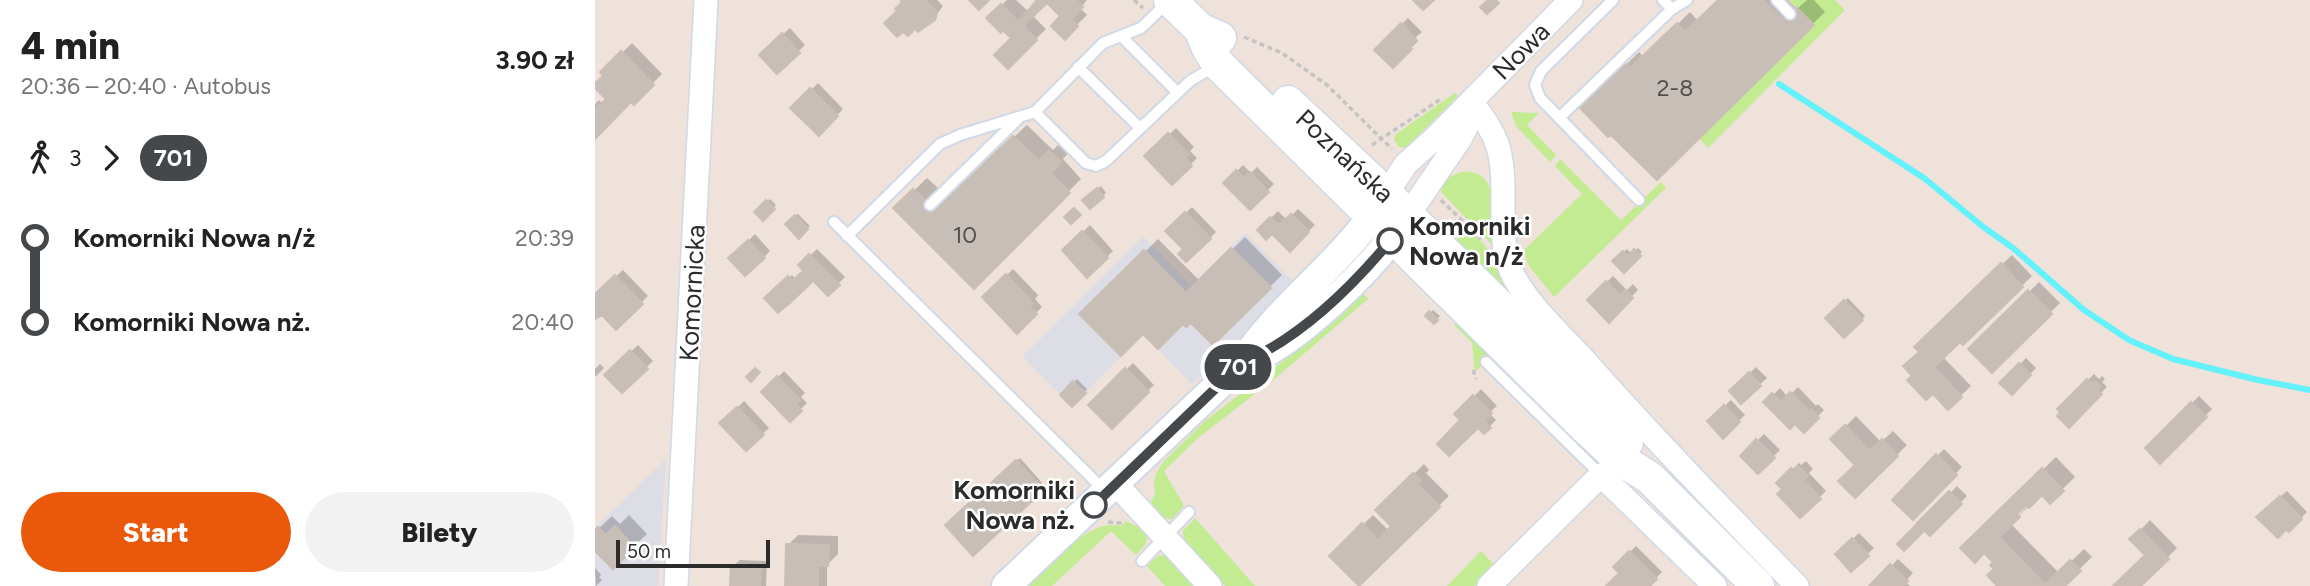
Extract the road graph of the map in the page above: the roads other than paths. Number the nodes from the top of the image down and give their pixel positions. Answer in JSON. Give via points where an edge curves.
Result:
{"nodes":[{"id":1,"x":706,"y":0,"type":"edge"},
{"id":2,"x":1170,"y":0,"type":"edge"},
{"id":3,"x":1571,"y":0,"type":"edge"},
{"id":4,"x":1613,"y":0,"type":"edge"},
{"id":5,"x":1663,"y":0,"type":"edge"},
{"id":6,"x":1687,"y":0,"type":"edge"},
{"id":7,"x":1777,"y":0,"type":"edge"},
{"id":8,"x":1672,"y":9,"type":"junction"},
{"id":9,"x":1790,"y":14,"type":"dead end"},
{"id":10,"x":1200,"y":29,"type":"junction"},
{"id":11,"x":1121,"y":36,"type":"junction"},
{"id":12,"x":1219,"y":65,"type":"junction"},
{"id":13,"x":1078,"y":68,"type":"junction"},
{"id":14,"x":1177,"y":92,"type":"junction"},
{"id":15,"x":1471,"y":102,"type":"junction"},
{"id":16,"x":1035,"y":112,"type":"junction"},
{"id":17,"x":1020,"y":117,"type":"junction"},
{"id":18,"x":1559,"y":118,"type":"junction"},
{"id":19,"x":1140,"y":128,"type":"junction"},
{"id":20,"x":1639,"y":200,"type":"dead end"},
{"id":21,"x":930,"y":205,"type":"dead end"},
{"id":22,"x":1390,"y":216,"type":"junction"},
{"id":23,"x":834,"y":222,"type":"dead end"},
{"id":24,"x":847,"y":236,"type":"junction"},
{"id":25,"x":1486,"y":362,"type":"dead end"},
{"id":26,"x":1601,"y":475,"type":"junction"},
{"id":27,"x":1111,"y":488,"type":"junction"},
{"id":28,"x":1189,"y":512,"type":"dead end"},
{"id":29,"x":1165,"y":537,"type":"junction"},
{"id":30,"x":1142,"y":561,"type":"dead end"},
{"id":31,"x":676,"y":586,"type":"edge"},
{"id":32,"x":1006,"y":586,"type":"edge"},
{"id":33,"x":1210,"y":586,"type":"edge"},
{"id":34,"x":1489,"y":586,"type":"edge"},
{"id":35,"x":1715,"y":586,"type":"edge"},
{"id":36,"x":1758,"y":586,"type":"edge"},
{"id":37,"x":1797,"y":586,"type":"edge"}],
"edges":[{"from":1,"to":31,"type":"street","name":"Komornicka"},
{"from":2,"to":10,"type":"main road","name":"Poznańska"},
{"from":2,"to":11,"type":"lane","via":[[1141,28]]},
{"from":3,"to":15,"type":"street","name":"Nowa"},
{"from":4,"to":18,"type":"lane","via":[[1537,77],[1537,92]]},
{"from":5,"to":8,"type":"lane"},
{"from":6,"to":8,"type":"lane"},
{"from":7,"to":9,"type":"lane"},
{"from":8,"to":18,"type":"lane"},
{"from":10,"to":12,"type":"main road","name":"Poznańska"},
{"from":10,"to":22,"type":"main road","name":"Poznańska","via":[[1233,48],[1315,129]]},
{"from":11,"to":13,"type":"lane","via":[[1103,43]]},
{"from":11,"to":14,"type":"lane"},
{"from":12,"to":14,"type":"lane"},
{"from":12,"to":22,"type":"main road","name":"Poznańska"},
{"from":13,"to":16,"type":"lane"},
{"from":13,"to":19,"type":"lane"},
{"from":14,"to":19,"type":"lane"},
{"from":15,"to":22,"type":"street","name":"Nowa","via":[[1460,139]]},
{"from":15,"to":22,"type":"street","name":"Nowa","via":[[1406,164]]},
{"from":15,"to":37,"type":"street","via":[[1498,146],[1508,263],[1522,289]]},
{"from":16,"to":17,"type":"lane"},
{"from":16,"to":19,"type":"lane","via":[[1096,166]]},
{"from":17,"to":21,"type":"lane"},
{"from":17,"to":24,"type":"lane","via":[[940,144]]},
{"from":18,"to":20,"type":"lane"},
{"from":22,"to":27,"type":"street","via":[[1353,281],[1308,322],[1270,350],[1242,363]]},
{"from":22,"to":36,"type":"main road","name":"Poznańska","via":[[1617,457],[1650,478]]},
{"from":23,"to":24,"type":"lane"},
{"from":24,"to":27,"type":"lane"},
{"from":25,"to":26,"type":"lane"},
{"from":26,"to":34,"type":"street"},
{"from":26,"to":35,"type":"street"},
{"from":27,"to":29,"type":"street"},
{"from":27,"to":32,"type":"street"},
{"from":28,"to":29,"type":"lane"},
{"from":29,"to":30,"type":"lane"},
{"from":29,"to":33,"type":"street"}]}
